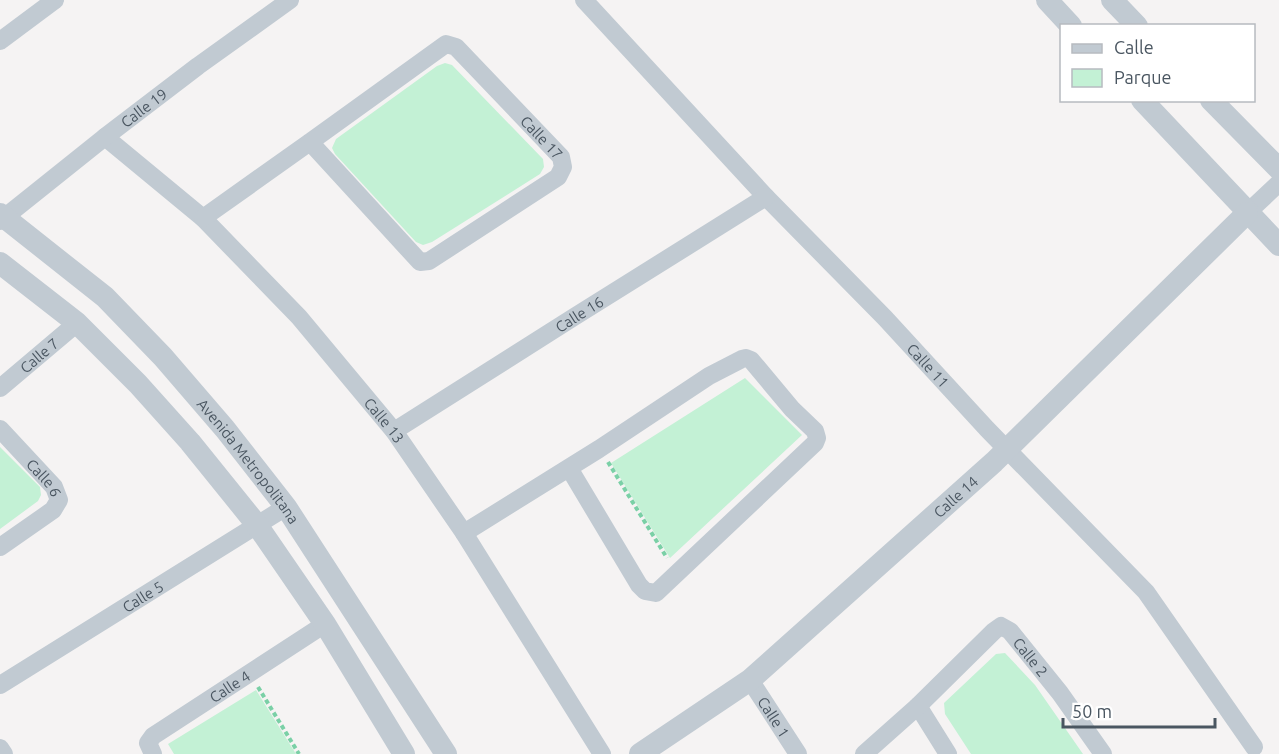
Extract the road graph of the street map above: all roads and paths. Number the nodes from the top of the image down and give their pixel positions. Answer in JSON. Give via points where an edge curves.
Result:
{"nodes":[{"id":1,"x":55,"y":0,"type":"edge"},
{"id":2,"x":290,"y":0,"type":"edge"},
{"id":3,"x":584,"y":0,"type":"edge"},
{"id":4,"x":1047,"y":0,"type":"edge"},
{"id":5,"x":1112,"y":0,"type":"edge"},
{"id":6,"x":1069,"y":24,"type":"edge"},
{"id":7,"x":1135,"y":24,"type":"edge"},
{"id":8,"x":2,"y":36,"type":"edge"},
{"id":9,"x":1144,"y":102,"type":"edge"},
{"id":10,"x":1213,"y":102,"type":"edge"},
{"id":11,"x":105,"y":137,"type":"junction"},
{"id":12,"x":310,"y":142,"type":"junction"},
{"id":13,"x":1279,"y":169,"type":"edge"},
{"id":14,"x":1279,"y":183,"type":"edge"},
{"id":15,"x":766,"y":197,"type":"junction"},
{"id":16,"x":1247,"y":213,"type":"junction"},
{"id":17,"x":1,"y":218,"type":"edge"},
{"id":18,"x":203,"y":218,"type":"junction"},
{"id":19,"x":1279,"y":245,"type":"edge"},
{"id":20,"x":0,"y":263,"type":"edge"},
{"id":21,"x":77,"y":323,"type":"junction"},
{"id":22,"x":0,"y":388,"type":"edge"},
{"id":23,"x":0,"y":429,"type":"edge"},
{"id":24,"x":394,"y":431,"type":"junction"},
{"id":25,"x":599,"y":449,"type":"junction"},
{"id":26,"x":1006,"y":449,"type":"junction"},
{"id":27,"x":569,"y":468,"type":"junction"},
{"id":28,"x":286,"y":507,"type":"junction"},
{"id":29,"x":257,"y":525,"type":"junction"},
{"id":30,"x":464,"y":534,"type":"junction"},
{"id":31,"x":0,"y":547,"type":"edge"},
{"id":32,"x":676,"y":574,"type":"junction"},
{"id":33,"x":325,"y":624,"type":"junction"},
{"id":34,"x":250,"y":674,"type":"junction"},
{"id":35,"x":750,"y":680,"type":"junction"},
{"id":36,"x":0,"y":685,"type":"edge"},
{"id":37,"x":918,"y":706,"type":"junction"},
{"id":38,"x":1254,"y":747,"type":"dead end"},
{"id":39,"x":0,"y":748,"type":"edge"},
{"id":40,"x":401,"y":753,"type":"edge"},
{"id":41,"x":4,"y":754,"type":"edge"},
{"id":42,"x":153,"y":754,"type":"edge"},
{"id":43,"x":299,"y":754,"type":"edge"},
{"id":44,"x":446,"y":754,"type":"edge"},
{"id":45,"x":602,"y":754,"type":"edge"},
{"id":46,"x":640,"y":754,"type":"edge"},
{"id":47,"x":798,"y":754,"type":"edge"},
{"id":48,"x":864,"y":754,"type":"edge"},
{"id":49,"x":948,"y":754,"type":"edge"},
{"id":50,"x":1103,"y":754,"type":"edge"}],
"edges":[{"from":1,"to":8,"type":"street"},
{"from":2,"to":11,"type":"street","name":"Calle 19"},
{"from":3,"to":15,"type":"street","name":"Calle 11"},
{"from":4,"to":6,"type":"street"},
{"from":5,"to":7,"type":"street"},
{"from":9,"to":16,"type":"street"},
{"from":10,"to":13,"type":"street"},
{"from":11,"to":17,"type":"street","name":"Calle 19"},
{"from":11,"to":18,"type":"street","name":"Calle 13"},
{"from":12,"to":12,"type":"street","name":"Calle 17","via":[[446,44],[456,47],[561,157],[563,167],[558,177],[429,261],[420,262]]},
{"from":12,"to":18,"type":"street","name":"Calle 17"},
{"from":14,"to":16,"type":"street"},
{"from":15,"to":24,"type":"street","name":"Calle 16"},
{"from":15,"to":26,"type":"street","name":"Calle 11"},
{"from":16,"to":19,"type":"street"},
{"from":16,"to":26,"type":"street","name":"Calle 14"},
{"from":17,"to":28,"type":"street","name":"Avenida Metropolitana","via":[[105,297],[163,357]]},
{"from":18,"to":24,"type":"street","name":"Calle 13","via":[[299,317]]},
{"from":20,"to":21,"type":"street"},
{"from":21,"to":22,"type":"street","name":"Calle 7"},
{"from":21,"to":29,"type":"street","via":[[190,442]]},
{"from":23,"to":31,"type":"street","name":"Calle 6","via":[[54,487],[58,500],[53,510]]},
{"from":24,"to":30,"type":"street","name":"Calle 13"},
{"from":25,"to":27,"type":"street"},
{"from":25,"to":32,"type":"path"},
{"from":25,"to":32,"type":"street","via":[[709,376],[746,358],[815,431],[815,443]]},
{"from":26,"to":35,"type":"street","name":"Calle 14"},
{"from":26,"to":38,"type":"street","name":"Calle 11","via":[[1146,592]]},
{"from":27,"to":30,"type":"street"},
{"from":27,"to":32,"type":"street","via":[[645,591],[656,593]]},
{"from":28,"to":29,"type":"street","name":"Calle 5"},
{"from":28,"to":44,"type":"street","name":"Avenida Metropolitana"},
{"from":29,"to":33,"type":"street"},
{"from":29,"to":36,"type":"street","name":"Calle 5"},
{"from":30,"to":45,"type":"street","name":"Calle 13"},
{"from":33,"to":34,"type":"street","name":"Calle 4"},
{"from":33,"to":40,"type":"street"},
{"from":34,"to":42,"type":"street","name":"Calle 4","via":[[153,736],[148,743]]},
{"from":34,"to":43,"type":"path"},
{"from":35,"to":46,"type":"street","name":"Calle 14"},
{"from":35,"to":47,"type":"street","name":"Calle 1"},
{"from":37,"to":48,"type":"street","name":"Calle 2"},
{"from":37,"to":49,"type":"street"},
{"from":37,"to":50,"type":"street","name":"Calle 2","via":[[1001,626],[1010,631],[1039,666]]},
{"from":39,"to":41,"type":"street"}]}
